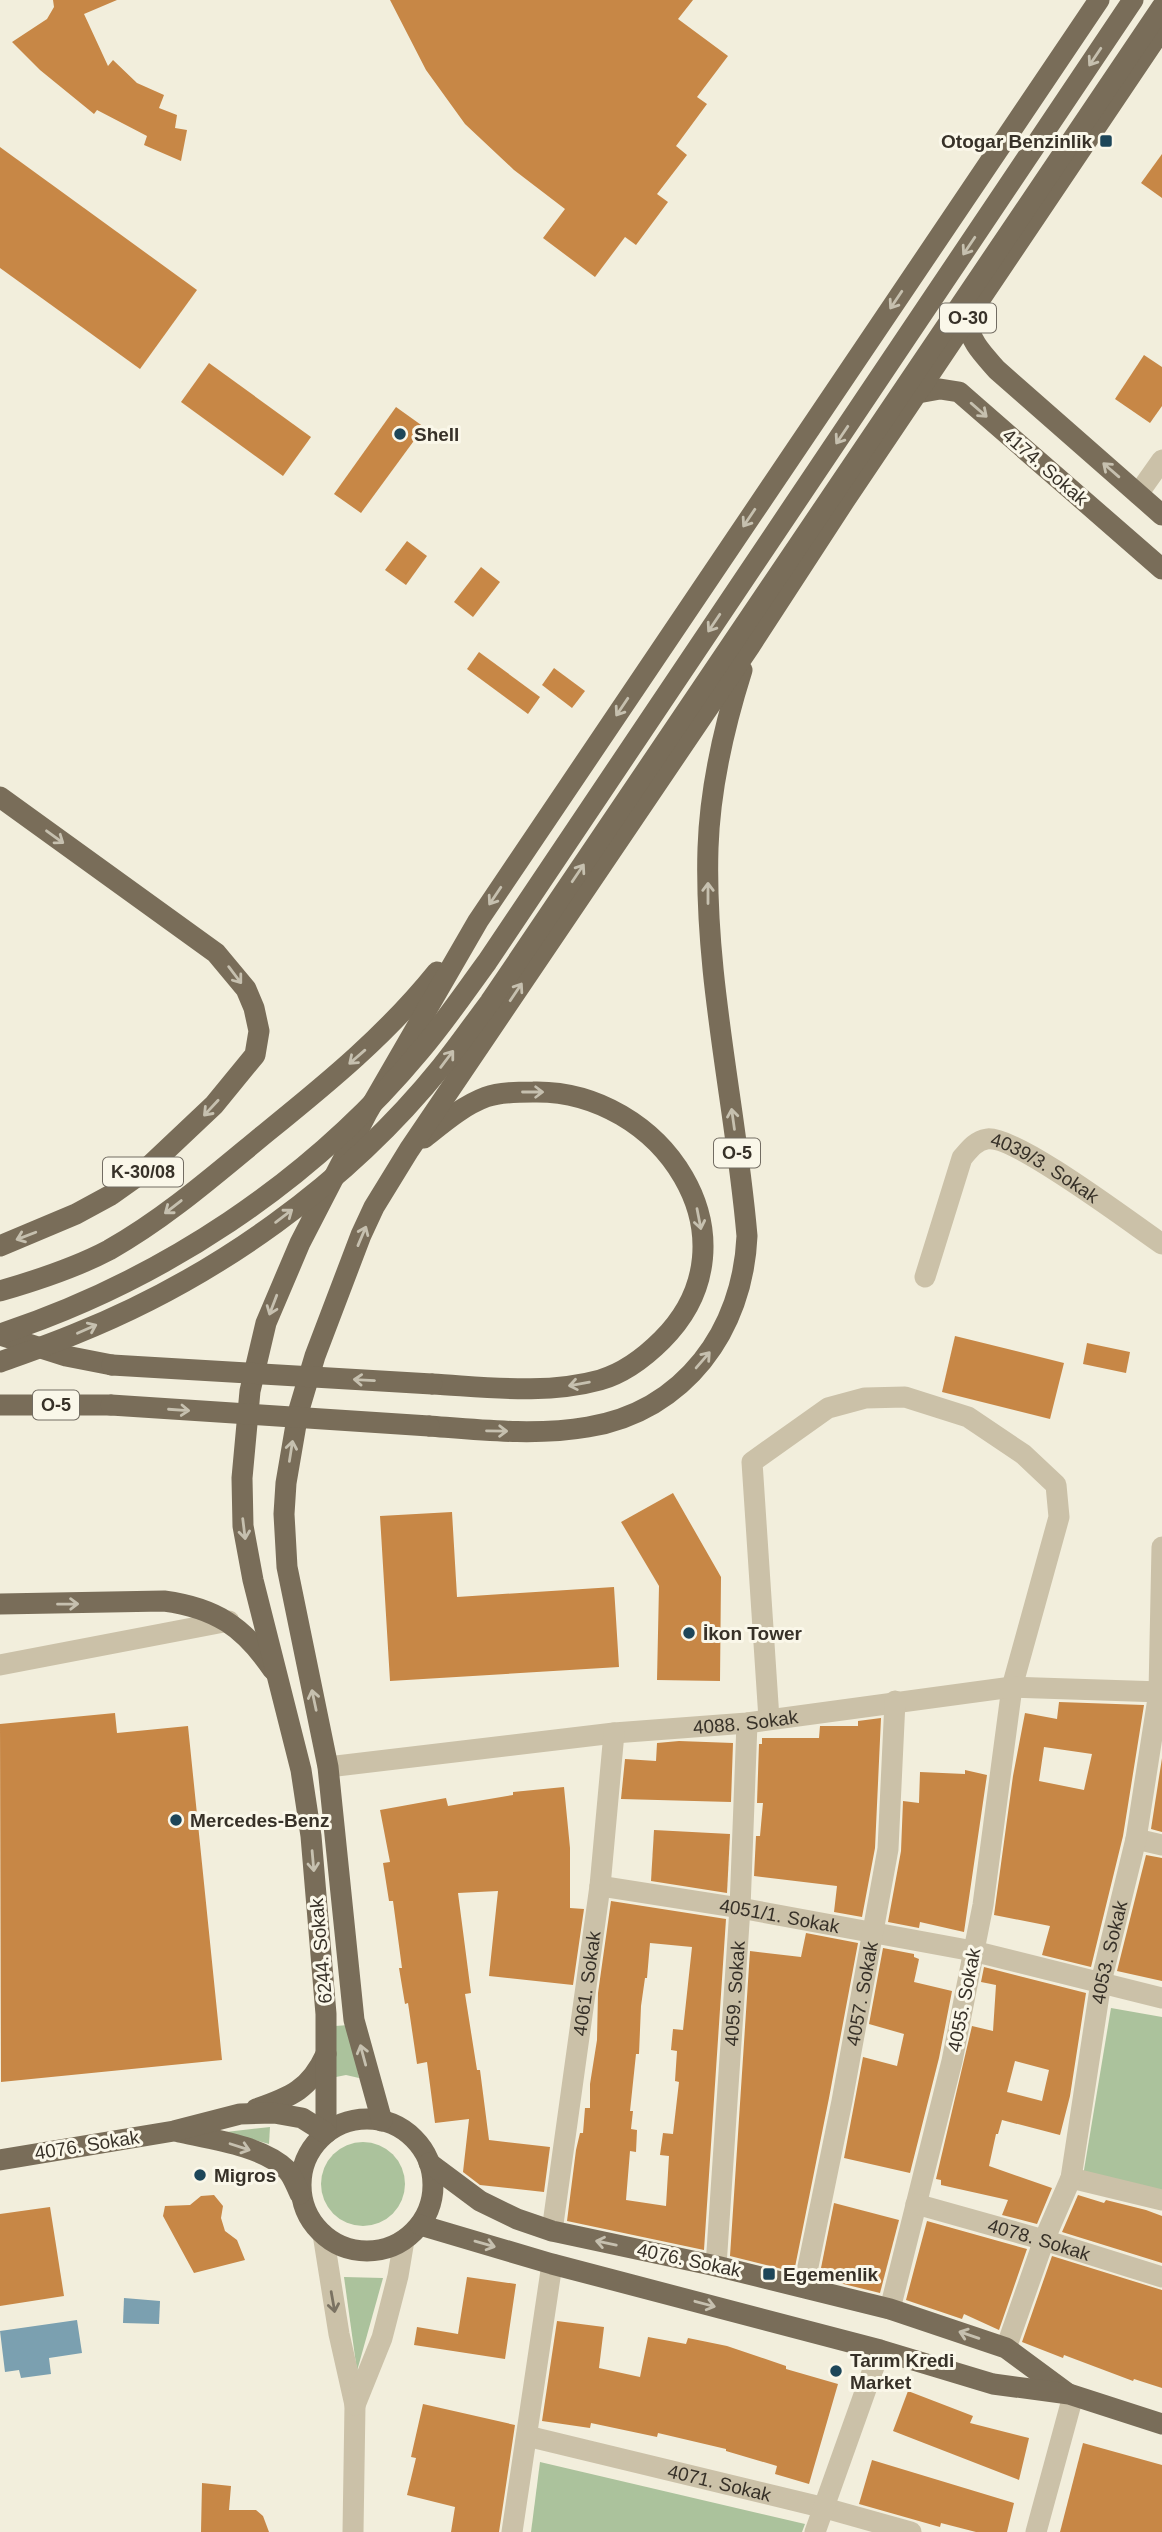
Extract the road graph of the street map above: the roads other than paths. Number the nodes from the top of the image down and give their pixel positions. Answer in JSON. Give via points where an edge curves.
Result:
{"nodes":[{"id":1,"x":1099,"y":0,"type":"edge"},
{"id":2,"x":1133,"y":0,"type":"edge"},
{"id":3,"x":1162,"y":7,"type":"edge"},
{"id":4,"x":1162,"y":29,"type":"edge"},
{"id":5,"x":967,"y":320,"type":"junction"},
{"id":6,"x":918,"y":394,"type":"junction"},
{"id":7,"x":1162,"y":460,"type":"edge"},
{"id":8,"x":1139,"y":494,"type":"junction"},
{"id":9,"x":1162,"y":515,"type":"edge"},
{"id":10,"x":1162,"y":569,"type":"edge"},
{"id":11,"x":750,"y":646,"type":"junction"},
{"id":12,"x":0,"y":797,"type":"edge"},
{"id":13,"x":478,"y":921,"type":"junction"},
{"id":14,"x":409,"y":1150,"type":"junction"},
{"id":15,"x":1162,"y":1244,"type":"edge"},
{"id":16,"x":0,"y":1246,"type":"edge"},
{"id":17,"x":925,"y":1277,"type":"dead end"},
{"id":18,"x":0,"y":1291,"type":"edge"},
{"id":19,"x":0,"y":1334,"type":"edge"},
{"id":20,"x":0,"y":1362,"type":"edge"},
{"id":21,"x":0,"y":1405,"type":"edge"},
{"id":22,"x":1162,"y":1546,"type":"edge"},
{"id":23,"x":0,"y":1604,"type":"edge"},
{"id":24,"x":229,"y":1621,"type":"junction"},
{"id":25,"x":0,"y":1665,"type":"edge"},
{"id":26,"x":280,"y":1681,"type":"junction"},
{"id":27,"x":1012,"y":1687,"type":"junction"},
{"id":28,"x":1161,"y":1692,"type":"edge"},
{"id":29,"x":895,"y":1701,"type":"junction"},
{"id":30,"x":769,"y":1719,"type":"junction"},
{"id":31,"x":747,"y":1723,"type":"junction"},
{"id":32,"x":614,"y":1733,"type":"junction"},
{"id":33,"x":328,"y":1767,"type":"junction"},
{"id":34,"x":1136,"y":1839,"type":"junction"},
{"id":35,"x":1162,"y":1845,"type":"edge"},
{"id":36,"x":600,"y":1886,"type":"junction"},
{"id":37,"x":740,"y":1908,"type":"junction"},
{"id":38,"x":873,"y":1934,"type":"junction"},
{"id":39,"x":974,"y":1951,"type":"junction"},
{"id":40,"x":1101,"y":1982,"type":"junction"},
{"id":41,"x":1162,"y":1998,"type":"edge"},
{"id":42,"x":327,"y":2052,"type":"junction"},
{"id":43,"x":240,"y":2114,"type":"junction"},
{"id":44,"x":382,"y":2121,"type":"junction"},
{"id":45,"x":174,"y":2131,"type":"junction"},
{"id":46,"x":326,"y":2133,"type":"junction"},
{"id":47,"x":0,"y":2160,"type":"edge"},
{"id":48,"x":429,"y":2163,"type":"junction"},
{"id":49,"x":1071,"y":2178,"type":"junction"},
{"id":50,"x":301,"y":2197,"type":"junction"},
{"id":51,"x":1162,"y":2200,"type":"edge"},
{"id":52,"x":916,"y":2204,"type":"junction"},
{"id":53,"x":420,"y":2225,"type":"junction"},
{"id":54,"x":552,"y":2231,"type":"junction"},
{"id":55,"x":323,"y":2234,"type":"junction"},
{"id":56,"x":404,"y":2240,"type":"junction"},
{"id":57,"x":1044,"y":2240,"type":"junction"},
{"id":58,"x":552,"y":2264,"type":"junction"},
{"id":59,"x":716,"y":2266,"type":"junction"},
{"id":60,"x":1162,"y":2277,"type":"edge"},
{"id":61,"x":804,"y":2286,"type":"junction"},
{"id":62,"x":890,"y":2309,"type":"junction"},
{"id":63,"x":1006,"y":2348,"type":"junction"},
{"id":64,"x":880,"y":2350,"type":"junction"},
{"id":65,"x":1071,"y":2395,"type":"junction"},
{"id":66,"x":355,"y":2405,"type":"junction"},
{"id":67,"x":1162,"y":2424,"type":"edge"},
{"id":68,"x":527,"y":2436,"type":"junction"},
{"id":69,"x":825,"y":2508,"type":"junction"},
{"id":70,"x":353,"y":2532,"type":"edge"},
{"id":71,"x":512,"y":2532,"type":"edge"},
{"id":72,"x":815,"y":2532,"type":"edge"},
{"id":73,"x":911,"y":2532,"type":"edge"},
{"id":74,"x":1036,"y":2532,"type":"edge"}],
"edges":[{"from":1,"to":13,"type":"main road","one_way":true},
{"from":2,"to":19,"type":"main road","one_way":true,"bridge":true,"via":[[487,962],[419,1052],[321,1151],[231,1222],[130,1279]]},
{"from":20,"to":3,"type":"main road","one_way":true,"bridge":true,"via":[[146,1301],[263,1231],[346,1166],[442,1066],[490,1002]]},
{"from":4,"to":5,"type":"main road","number":"O-30"},
{"from":5,"to":6,"type":"main road","number":"O-30"},
{"from":8,"to":5,"type":"main road","one_way":true,"via":[[997,370],[975,345]]},
{"from":6,"to":10,"type":"main road","name":"4174. Sokak","one_way":true,"via":[[940,389],[958,392]]},
{"from":6,"to":11,"type":"main road"},
{"from":7,"to":8,"type":"street"},
{"from":8,"to":9,"type":"main road"},
{"from":14,"to":11,"type":"main road","name":"6244. Sokak","one_way":true},
{"from":21,"to":11,"type":"main road","number":"O-5","one_way":true,"bridge":true,"via":[[111,1405],[515,1431],[607,1423],[673,1390],[710,1352],[726,1326],[741,1287],[747,1236],[712,955],[708,845],[724,729]]},
{"from":12,"to":16,"type":"main road","number":"K-30/08","one_way":true,"via":[[221,958],[246,989],[259,1031],[255,1055],[214,1105],[142,1173],[76,1214]]},
{"from":13,"to":18,"type":"main road","one_way":true,"via":[[422,991],[366,1050],[161,1216],[110,1249],[44,1278]]},
{"from":13,"to":26,"type":"main road","name":"6244. Sokak","one_way":true,"via":[[382,1085],[321,1201],[276,1298],[260,1348],[250,1391],[243,1526]]},
{"from":14,"to":19,"type":"main road","one_way":true,"bridge":true,"via":[[453,1115],[487,1096],[538,1091],[581,1097],[614,1110],[664,1148],[683,1174],[700,1221],[701,1249],[699,1275],[687,1307],[669,1333],[630,1366],[602,1380],[559,1387],[112,1365],[66,1356]]},
{"from":33,"to":14,"type":"main road","name":"6244. Sokak","one_way":true,"via":[[287,1567],[286,1483],[298,1413],[328,1321],[374,1208]]},
{"from":15,"to":17,"type":"street","name":"4039/3. Sokak","via":[[1036,1158],[988,1138],[974,1144],[962,1158]]},
{"from":22,"to":28,"type":"street","name":"4053. Sokak"},
{"from":23,"to":24,"type":"main road","one_way":true,"via":[[164,1601],[203,1609]]},
{"from":24,"to":25,"type":"street"},
{"from":24,"to":26,"type":"main road","via":[[255,1646]]},
{"from":26,"to":42,"type":"main road","name":"6244. Sokak","one_way":true,"via":[[311,1836]]},
{"from":27,"to":28,"type":"street","name":"4088. Sokak"},
{"from":27,"to":29,"type":"street","name":"4088. Sokak"},
{"from":27,"to":30,"type":"street","name":"4055. Sokak","via":[[1059,1517],[1056,1485],[1023,1454],[968,1417],[905,1397],[865,1398],[828,1408],[752,1462]]},
{"from":27,"to":39,"type":"street","name":"4055. Sokak"},
{"from":28,"to":34,"type":"street","name":"4053. Sokak"},
{"from":29,"to":30,"type":"street","name":"4088. Sokak"},
{"from":29,"to":38,"type":"street","name":"4057. Sokak","via":[[888,1849]]},
{"from":30,"to":31,"type":"street","name":"4088. Sokak"},
{"from":31,"to":32,"type":"street","name":"4088. Sokak"},
{"from":31,"to":37,"type":"street","name":"4059. Sokak"},
{"from":32,"to":33,"type":"street","name":"4088. Sokak"},
{"from":32,"to":36,"type":"street","name":"4061. Sokak"},
{"from":44,"to":33,"type":"main road","name":"6244. Sokak","one_way":true,"via":[[354,2020]]},
{"from":34,"to":35,"type":"street"},
{"from":34,"to":40,"type":"street","name":"4053. Sokak"},
{"from":36,"to":37,"type":"street","name":"4051/1. Sokak"},
{"from":36,"to":54,"type":"street","name":"4061. Sokak"},
{"from":37,"to":38,"type":"street","name":"4051/1. Sokak"},
{"from":37,"to":59,"type":"street","name":"4059. Sokak"},
{"from":38,"to":39,"type":"street","name":"4051/1. Sokak"},
{"from":38,"to":61,"type":"street","name":"4057. Sokak"},
{"from":39,"to":40,"type":"street","name":"4051/1. Sokak"},
{"from":39,"to":52,"type":"street","name":"4055. Sokak","via":[[953,2061]]},
{"from":40,"to":41,"type":"street","name":"4051/1. Sokak"},
{"from":40,"to":49,"type":"street","name":"4053. Sokak"},
{"from":42,"to":43,"type":"main road","via":[[301,2090]]},
{"from":42,"to":46,"type":"main road","name":"6244. Sokak"},
{"from":43,"to":45,"type":"main road","name":"4076. Sokak"},
{"from":43,"to":46,"type":"main road","name":"4076. Sokak","via":[[302,2118]]},
{"from":44,"to":46,"type":"main road","via":[[343,2123]]},
{"from":44,"to":48,"type":"main road","via":[[402,2129]]},
{"from":45,"to":47,"type":"main road","name":"4076. Sokak"},
{"from":45,"to":50,"type":"main road","name":"4076. Sokak","one_way":true,"via":[[222,2141],[277,2162],[289,2172]]},
{"from":46,"to":50,"type":"main road","via":[[305,2161]]},
{"from":48,"to":53,"type":"main road","via":[[433,2184],[430,2206]]},
{"from":48,"to":54,"type":"main road","name":"4076. Sokak","via":[[480,2201]]},
{"from":49,"to":51,"type":"street"},
{"from":49,"to":57,"type":"street","name":"4053. Sokak"},
{"from":50,"to":55,"type":"main road"},
{"from":52,"to":57,"type":"street","name":"4078. Sokak"},
{"from":52,"to":62,"type":"street","name":"4055. Sokak"},
{"from":53,"to":56,"type":"main road"},
{"from":53,"to":58,"type":"main road","name":"4076. Sokak","one_way":true},
{"from":59,"to":54,"type":"main road","name":"4076. Sokak","one_way":true},
{"from":55,"to":56,"type":"main road","via":[[341,2246],[362,2251],[384,2249]]},
{"from":55,"to":66,"type":"street","one_way":true},
{"from":56,"to":66,"type":"street","via":[[383,2338]]},
{"from":57,"to":60,"type":"street","name":"4078. Sokak"},
{"from":57,"to":63,"type":"street","name":"4053. Sokak"},
{"from":58,"to":64,"type":"main road","name":"4076. Sokak","one_way":true},
{"from":58,"to":68,"type":"street"},
{"from":59,"to":61,"type":"main road","name":"4076. Sokak"},
{"from":61,"to":62,"type":"main road","name":"4076. Sokak"},
{"from":63,"to":62,"type":"main road","name":"4076. Sokak","one_way":true},
{"from":63,"to":65,"type":"main road","name":"4076. Sokak"},
{"from":64,"to":65,"type":"main road","name":"4076. Sokak","via":[[993,2384]]},
{"from":64,"to":69,"type":"street"},
{"from":65,"to":67,"type":"main road","name":"4076. Sokak"},
{"from":65,"to":74,"type":"street"},
{"from":66,"to":70,"type":"street"},
{"from":68,"to":69,"type":"street","name":"4071. Sokak"},
{"from":68,"to":71,"type":"street"},
{"from":69,"to":72,"type":"street"},
{"from":69,"to":73,"type":"street","name":"4071. Sokak"}]}
